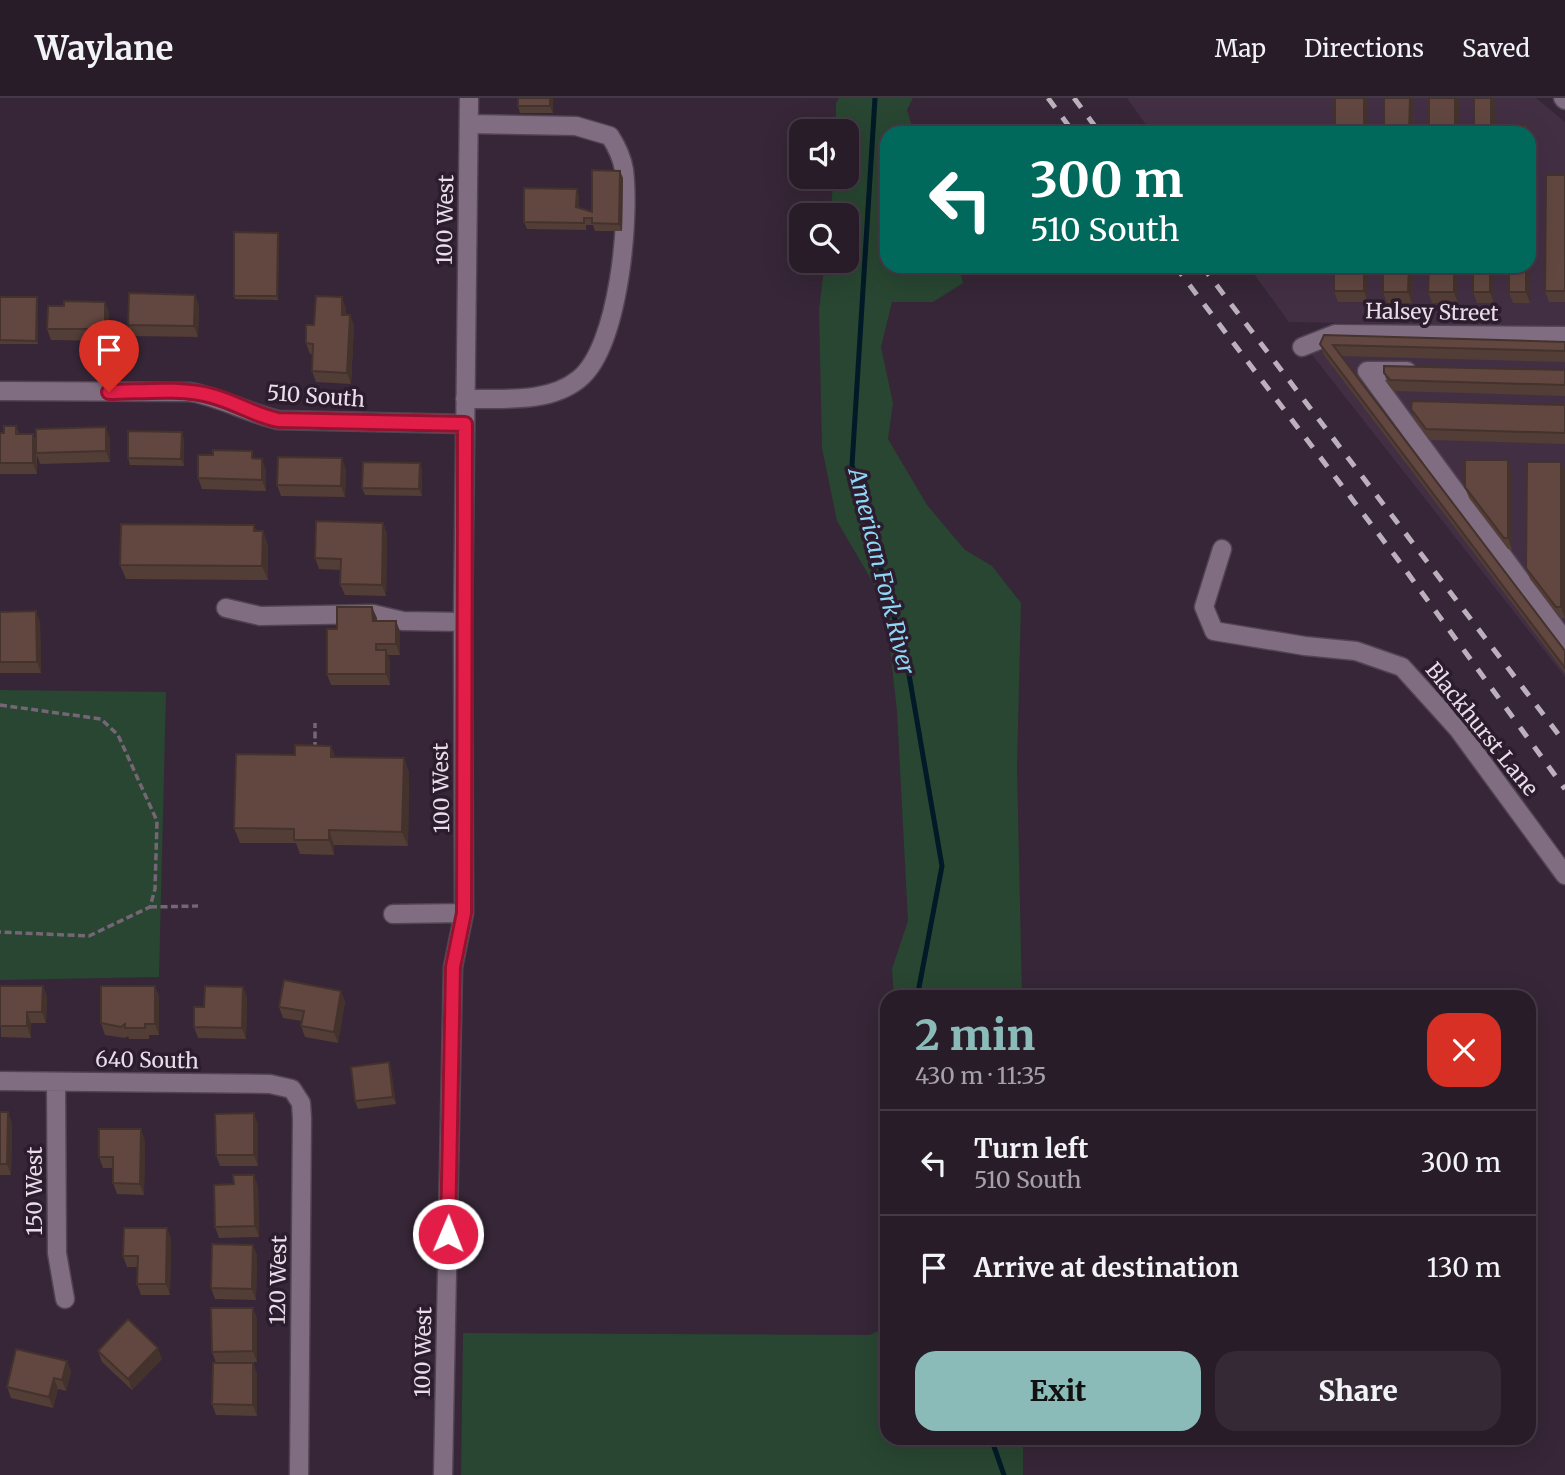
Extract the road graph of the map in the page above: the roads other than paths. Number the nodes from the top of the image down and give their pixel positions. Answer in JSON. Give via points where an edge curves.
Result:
{"nodes":[{"id":1,"x":469,"y":98,"type":"edge"},
{"id":2,"x":469,"y":124,"type":"junction"},
{"id":3,"x":1565,"y":336,"type":"edge"},
{"id":4,"x":1302,"y":347,"type":"dead end"},
{"id":5,"x":1430,"y":371,"type":"edge"},
{"id":6,"x":0,"y":391,"type":"edge"},
{"id":7,"x":465,"y":399,"type":"junction"},
{"id":8,"x":465,"y":424,"type":"junction"},
{"id":9,"x":1222,"y":549,"type":"dead end"},
{"id":10,"x":226,"y":608,"type":"dead end"},
{"id":11,"x":463,"y":622,"type":"junction"},
{"id":12,"x":1565,"y":641,"type":"edge"},
{"id":13,"x":1565,"y":875,"type":"edge"},
{"id":14,"x":464,"y":913,"type":"junction"},
{"id":15,"x":393,"y":914,"type":"dead end"},
{"id":16,"x":0,"y":1081,"type":"edge"},
{"id":17,"x":56,"y":1082,"type":"junction"},
{"id":18,"x":292,"y":1089,"type":"joint"},
{"id":19,"x":65,"y":1298,"type":"dead end"},
{"id":20,"x":299,"y":1475,"type":"edge"},
{"id":21,"x":443,"y":1475,"type":"edge"}],
"edges":[{"from":1,"to":2,"type":"street","name":"100 West"},
{"from":2,"to":7,"type":"street","name":"100 West"},
{"from":2,"to":7,"type":"street","via":[[576,126],[610,136],[624,170],[624,231],[607,328],[596,359],[579,379],[556,394]]},
{"from":3,"to":4,"type":"street","name":"Halsey Street","via":[[1335,334]]},
{"from":5,"to":12,"type":"street","via":[[1367,371]]},
{"from":6,"to":8,"type":"street","name":"510 South","via":[[190,392],[278,420]]},
{"from":7,"to":8,"type":"street","name":"100 West"},
{"from":8,"to":11,"type":"street","name":"100 West"},
{"from":9,"to":13,"type":"street","name":"Blackhurst Lane","via":[[1204,607],[1214,631],[1356,651],[1402,667],[1458,729]]},
{"from":10,"to":11,"type":"street","via":[[260,616],[373,614],[403,621]]},
{"from":11,"to":14,"type":"street","name":"100 West"},
{"from":14,"to":15,"type":"street"},
{"from":14,"to":21,"type":"street","name":"100 West","via":[[453,967]]},
{"from":16,"to":17,"type":"street","name":"640 South"},
{"from":17,"to":18,"type":"street","name":"640 South","via":[[270,1084]]},
{"from":17,"to":19,"type":"street","name":"150 West","via":[[57,1253]]},
{"from":18,"to":20,"type":"street","name":"120 West","via":[[301,1103],[302,1118]]}]}
